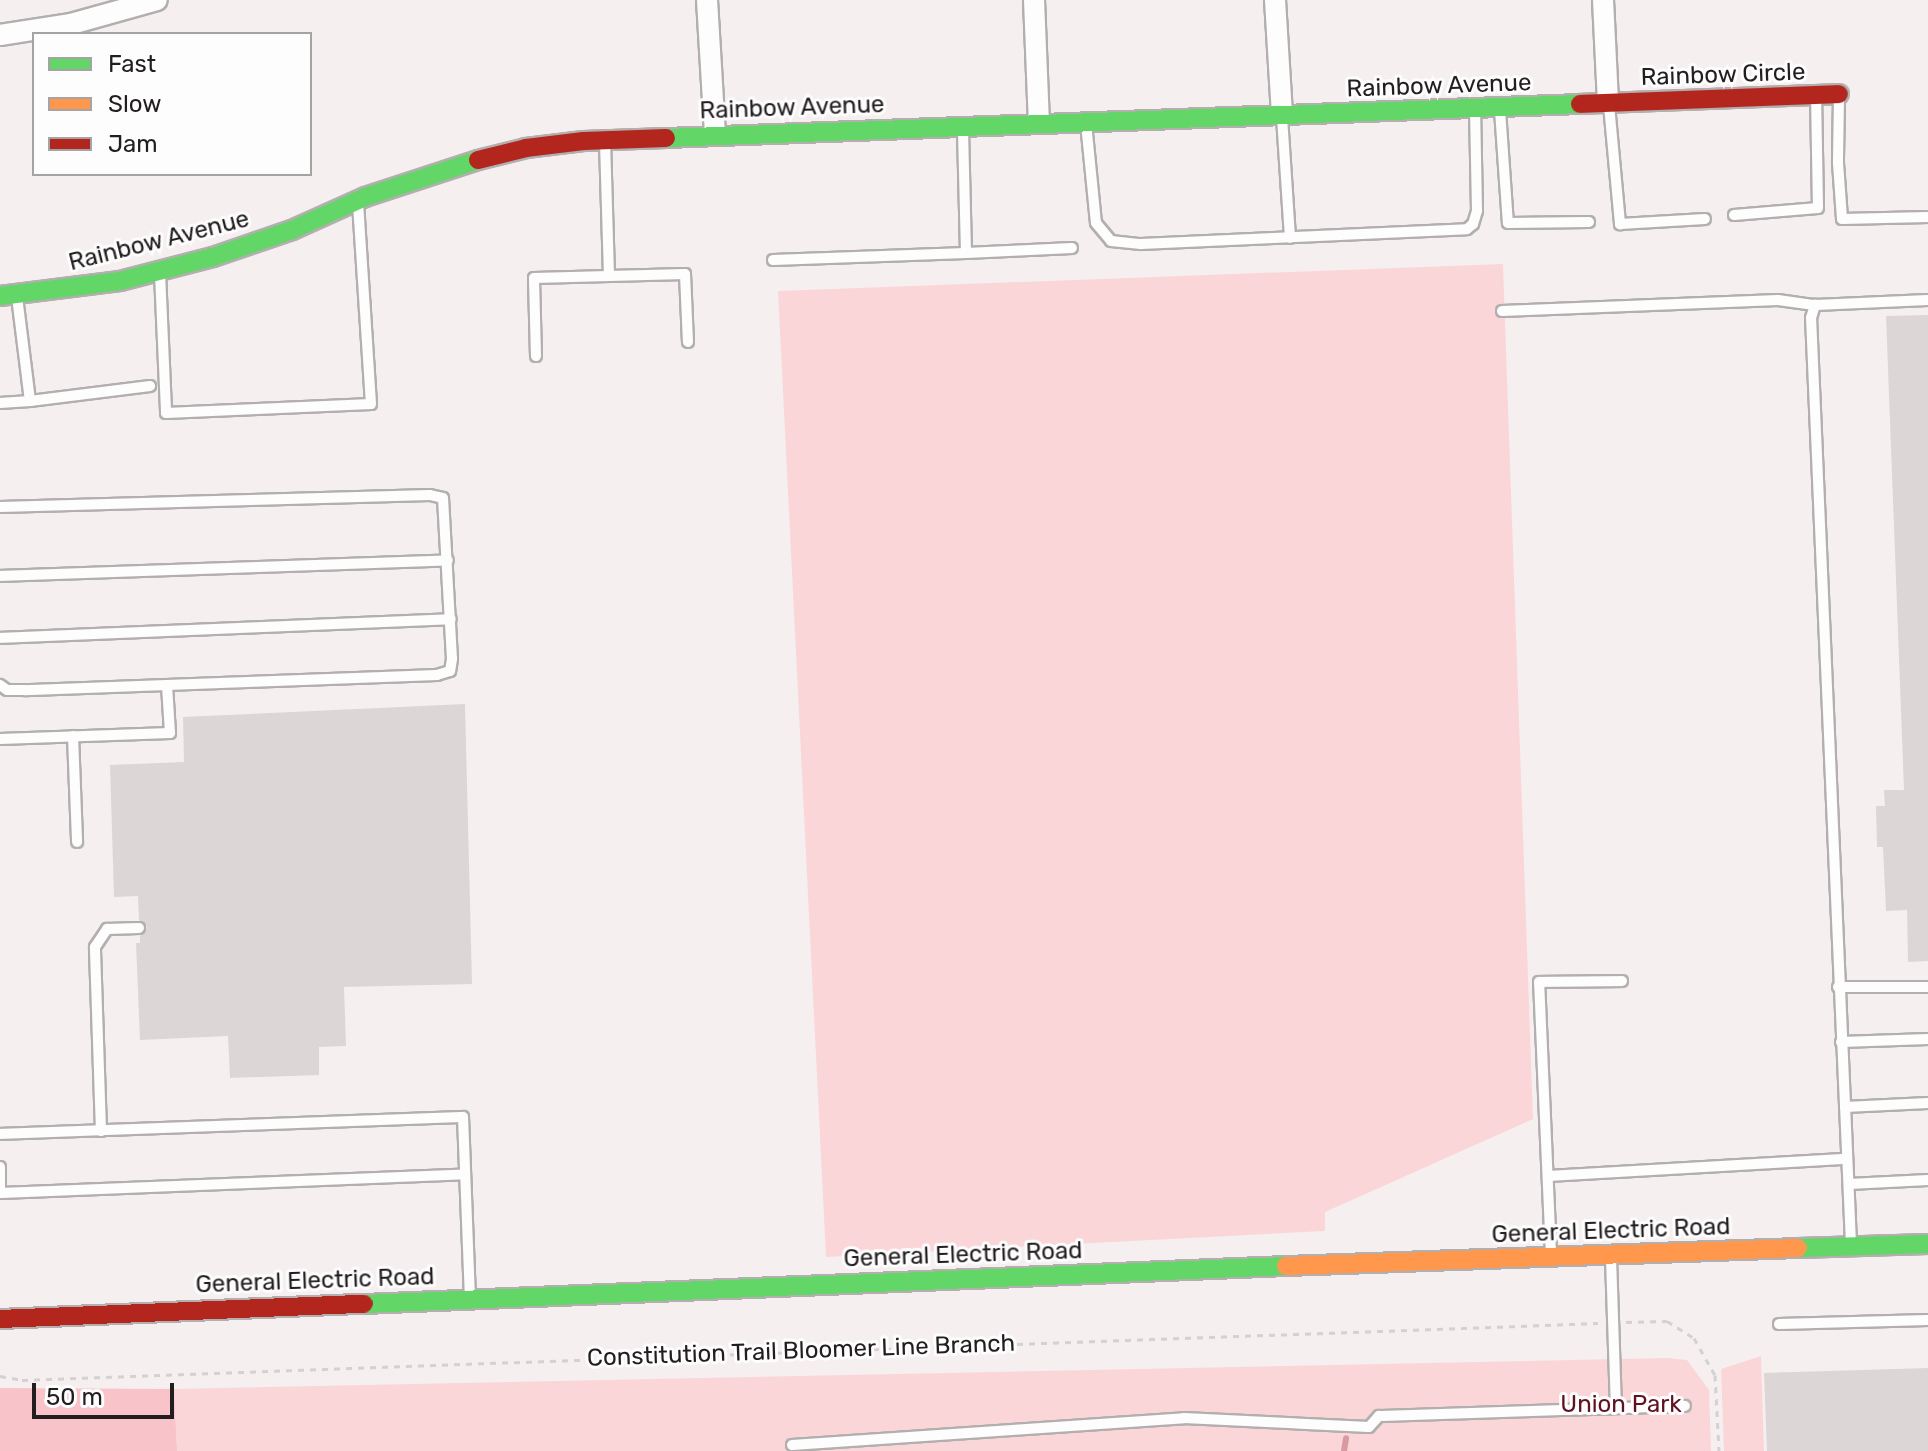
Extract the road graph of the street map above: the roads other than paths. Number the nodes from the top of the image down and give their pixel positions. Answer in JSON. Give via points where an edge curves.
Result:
{"nodes":[{"id":1,"x":157,"y":0,"type":"edge"},
{"id":2,"x":707,"y":0,"type":"edge"},
{"id":3,"x":1034,"y":0,"type":"edge"},
{"id":4,"x":1275,"y":0,"type":"edge"},
{"id":5,"x":1603,"y":0,"type":"edge"},
{"id":6,"x":0,"y":35,"type":"edge"},
{"id":7,"x":1839,"y":94,"type":"joint"},
{"id":8,"x":1816,"y":95,"type":"junction"},
{"id":9,"x":1608,"y":103,"type":"junction"},
{"id":10,"x":1500,"y":108,"type":"junction"},
{"id":11,"x":1474,"y":109,"type":"junction"},
{"id":12,"x":1282,"y":115,"type":"junction"},
{"id":13,"x":1086,"y":121,"type":"junction"},
{"id":14,"x":1039,"y":122,"type":"junction"},
{"id":15,"x":963,"y":126,"type":"junction"},
{"id":16,"x":715,"y":135,"type":"junction"},
{"id":17,"x":605,"y":140,"type":"junction"},
{"id":18,"x":358,"y":200,"type":"junction"},
{"id":19,"x":1734,"y":215,"type":"dead end"},
{"id":20,"x":1928,"y":217,"type":"edge"},
{"id":21,"x":1705,"y":219,"type":"dead end"},
{"id":22,"x":1589,"y":222,"type":"dead end"},
{"id":23,"x":1290,"y":238,"type":"junction"},
{"id":24,"x":1072,"y":248,"type":"dead end"},
{"id":25,"x":966,"y":253,"type":"junction"},
{"id":26,"x":773,"y":260,"type":"dead end"},
{"id":27,"x":160,"y":271,"type":"junction"},
{"id":28,"x":609,"y":276,"type":"junction"},
{"id":29,"x":8,"y":295,"type":"edge"},
{"id":30,"x":1928,"y":300,"type":"edge"},
{"id":31,"x":1815,"y":305,"type":"junction"},
{"id":32,"x":1502,"y":311,"type":"dead end"},
{"id":33,"x":688,"y":342,"type":"dead end"},
{"id":34,"x":536,"y":356,"type":"dead end"},
{"id":35,"x":150,"y":386,"type":"dead end"},
{"id":36,"x":30,"y":401,"type":"junction"},
{"id":37,"x":0,"y":403,"type":"edge"},
{"id":38,"x":0,"y":507,"type":"edge"},
{"id":39,"x":448,"y":560,"type":"junction"},
{"id":40,"x":0,"y":576,"type":"edge"},
{"id":41,"x":451,"y":619,"type":"junction"},
{"id":42,"x":0,"y":638,"type":"edge"},
{"id":43,"x":0,"y":685,"type":"edge"},
{"id":44,"x":167,"y":685,"type":"junction"},
{"id":45,"x":73,"y":736,"type":"junction"},
{"id":46,"x":0,"y":739,"type":"edge"},
{"id":47,"x":77,"y":842,"type":"dead end"},
{"id":48,"x":139,"y":928,"type":"dead end"},
{"id":49,"x":1622,"y":981,"type":"dead end"},
{"id":50,"x":1838,"y":987,"type":"junction"},
{"id":51,"x":1928,"y":987,"type":"edge"},
{"id":52,"x":1928,"y":1039,"type":"edge"},
{"id":53,"x":1841,"y":1042,"type":"junction"},
{"id":54,"x":1928,"y":1103,"type":"edge"},
{"id":55,"x":1845,"y":1107,"type":"junction"},
{"id":56,"x":101,"y":1131,"type":"junction"},
{"id":57,"x":0,"y":1134,"type":"edge"},
{"id":58,"x":1847,"y":1159,"type":"junction"},
{"id":59,"x":0,"y":1167,"type":"edge"},
{"id":60,"x":465,"y":1174,"type":"junction"},
{"id":61,"x":1548,"y":1176,"type":"junction"},
{"id":62,"x":1928,"y":1180,"type":"edge"},
{"id":63,"x":1849,"y":1184,"type":"junction"},
{"id":64,"x":1,"y":1193,"type":"edge"},
{"id":65,"x":1928,"y":1244,"type":"edge"},
{"id":66,"x":1852,"y":1248,"type":"junction"},
{"id":67,"x":1611,"y":1256,"type":"junction"},
{"id":68,"x":1551,"y":1257,"type":"junction"},
{"id":69,"x":470,"y":1299,"type":"junction"},
{"id":70,"x":0,"y":1319,"type":"edge"},
{"id":71,"x":1928,"y":1320,"type":"edge"},
{"id":72,"x":1779,"y":1324,"type":"dead end"},
{"id":73,"x":1685,"y":1406,"type":"dead end"},
{"id":74,"x":1616,"y":1408,"type":"junction"},
{"id":75,"x":792,"y":1445,"type":"dead end"}],
"edges":[{"from":1,"to":6,"type":"street","via":[[71,24]]},
{"from":2,"to":16,"type":"street"},
{"from":3,"to":14,"type":"street"},
{"from":4,"to":12,"type":"street"},
{"from":5,"to":9,"type":"street"},
{"from":7,"to":8,"type":"main road","name":"Rainbow Circle"},
{"from":7,"to":20,"type":"lane","via":[[1842,219]]},
{"from":8,"to":9,"type":"main road","name":"Rainbow Circle"},
{"from":8,"to":19,"type":"lane","via":[[1818,208]]},
{"from":9,"to":10,"type":"main road","name":"Rainbow Avenue"},
{"from":9,"to":21,"type":"lane","via":[[1620,224]]},
{"from":10,"to":11,"type":"main road","name":"Rainbow Avenue"},
{"from":10,"to":22,"type":"lane","via":[[1508,223]]},
{"from":11,"to":12,"type":"main road","name":"Rainbow Avenue"},
{"from":11,"to":23,"type":"lane","via":[[1477,211],[1467,229]]},
{"from":12,"to":13,"type":"main road","name":"Rainbow Avenue"},
{"from":12,"to":23,"type":"lane"},
{"from":13,"to":14,"type":"main road","name":"Rainbow Avenue"},
{"from":13,"to":23,"type":"lane","via":[[1092,210],[1101,233],[1111,241]]},
{"from":14,"to":15,"type":"main road","name":"Rainbow Avenue"},
{"from":15,"to":16,"type":"main road","name":"Rainbow Avenue"},
{"from":15,"to":25,"type":"lane"},
{"from":16,"to":17,"type":"main road","name":"Rainbow Avenue"},
{"from":17,"to":18,"type":"main road","name":"Rainbow Avenue","via":[[526,148],[451,166]]},
{"from":17,"to":28,"type":"lane"},
{"from":18,"to":27,"type":"main road","name":"Rainbow Avenue","via":[[292,230]]},
{"from":18,"to":27,"type":"lane","via":[[371,404],[166,413]]},
{"from":24,"to":25,"type":"lane"},
{"from":25,"to":26,"type":"lane"},
{"from":27,"to":29,"type":"main road","name":"Rainbow Avenue"},
{"from":28,"to":33,"type":"lane","via":[[685,274]]},
{"from":28,"to":34,"type":"lane","via":[[534,278]]},
{"from":29,"to":36,"type":"lane"},
{"from":30,"to":31,"type":"lane"},
{"from":31,"to":32,"type":"lane","via":[[1778,300]]},
{"from":31,"to":50,"type":"lane","via":[[1811,318]]},
{"from":35,"to":36,"type":"lane"},
{"from":36,"to":37,"type":"lane"},
{"from":38,"to":39,"type":"lane","via":[[430,495],[443,498],[446,508]]},
{"from":39,"to":40,"type":"lane"},
{"from":39,"to":41,"type":"lane"},
{"from":41,"to":42,"type":"lane"},
{"from":41,"to":44,"type":"lane","via":[[450,671],[437,675]]},
{"from":43,"to":44,"type":"lane","via":[[24,690]]},
{"from":44,"to":45,"type":"lane","via":[[170,733]]},
{"from":45,"to":46,"type":"lane"},
{"from":45,"to":47,"type":"lane"},
{"from":48,"to":56,"type":"lane","via":[[107,929],[95,947]]},
{"from":49,"to":61,"type":"lane","via":[[1539,982]]},
{"from":50,"to":51,"type":"lane"},
{"from":50,"to":53,"type":"lane"},
{"from":52,"to":53,"type":"lane"},
{"from":53,"to":55,"type":"lane"},
{"from":54,"to":55,"type":"lane"},
{"from":55,"to":58,"type":"lane"},
{"from":56,"to":57,"type":"lane"},
{"from":56,"to":60,"type":"lane","via":[[463,1117]]},
{"from":58,"to":61,"type":"lane"},
{"from":58,"to":63,"type":"lane"},
{"from":59,"to":64,"type":"lane"},
{"from":60,"to":64,"type":"lane"},
{"from":60,"to":69,"type":"lane"},
{"from":61,"to":68,"type":"lane"},
{"from":62,"to":63,"type":"lane"},
{"from":63,"to":66,"type":"lane"},
{"from":65,"to":66,"type":"main road","name":"General Electric Road"},
{"from":66,"to":67,"type":"main road","name":"General Electric Road"},
{"from":67,"to":68,"type":"main road","name":"General Electric Road"},
{"from":67,"to":74,"type":"lane"},
{"from":68,"to":69,"type":"main road","name":"General Electric Road"},
{"from":69,"to":70,"type":"main road","name":"General Electric Road"},
{"from":71,"to":72,"type":"lane"},
{"from":73,"to":74,"type":"lane"},
{"from":74,"to":75,"type":"lane","via":[[1379,1416],[1369,1427],[1184,1418]]}]}
